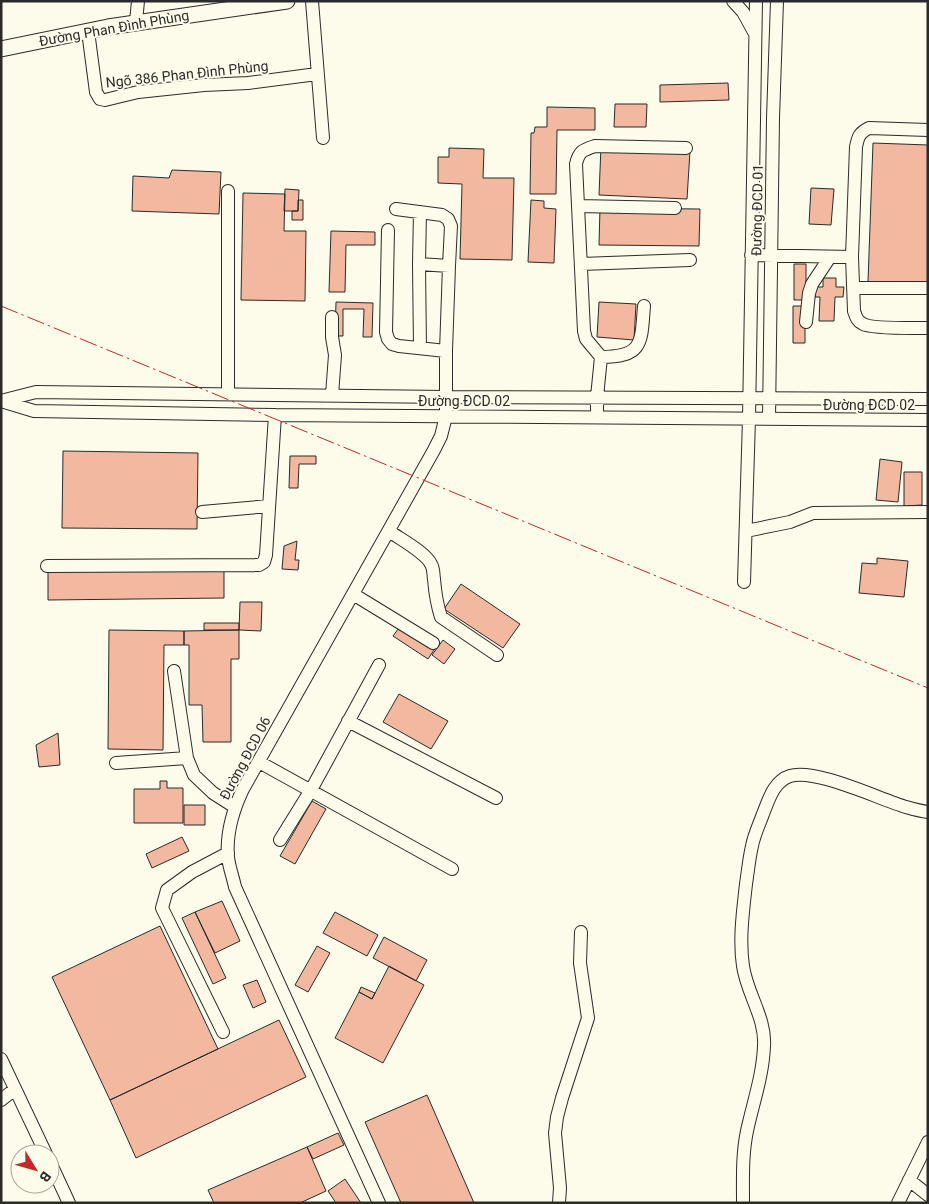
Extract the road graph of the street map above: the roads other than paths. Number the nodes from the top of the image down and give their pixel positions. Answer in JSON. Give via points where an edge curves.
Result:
{"nodes":[{"id":1,"x":138,"y":1,"type":"edge"},
{"id":2,"x":286,"y":1,"type":"edge"},
{"id":3,"x":312,"y":1,"type":"edge"},
{"id":4,"x":732,"y":1,"type":"edge"},
{"id":5,"x":756,"y":1,"type":"edge"},
{"id":6,"x":777,"y":1,"type":"edge"},
{"id":7,"x":787,"y":1,"type":"edge"},
{"id":8,"x":136,"y":22,"type":"junction"},
{"id":9,"x":776,"y":22,"type":"junction"},
{"id":10,"x":88,"y":31,"type":"junction"},
{"id":11,"x":755,"y":32,"type":"junction"},
{"id":12,"x":1,"y":49,"type":"edge"},
{"id":13,"x":317,"y":74,"type":"junction"},
{"id":14,"x":928,"y":130,"type":"edge"},
{"id":15,"x":323,"y":138,"type":"dead end"},
{"id":16,"x":686,"y":148,"type":"dead end"},
{"id":17,"x":228,"y":191,"type":"dead end"},
{"id":18,"x":578,"y":206,"type":"junction"},
{"id":19,"x":675,"y":208,"type":"dead end"},
{"id":20,"x":396,"y":209,"type":"dead end"},
{"id":21,"x":420,"y":212,"type":"junction"},
{"id":22,"x":388,"y":230,"type":"dead end"},
{"id":23,"x":752,"y":255,"type":"junction"},
{"id":24,"x":772,"y":256,"type":"junction"},
{"id":25,"x":830,"y":257,"type":"junction"},
{"id":26,"x":852,"y":257,"type":"junction"},
{"id":27,"x":690,"y":260,"type":"dead end"},
{"id":28,"x":419,"y":264,"type":"junction"},
{"id":29,"x":581,"y":264,"type":"junction"},
{"id":30,"x":449,"y":266,"type":"junction"},
{"id":31,"x":853,"y":288,"type":"junction"},
{"id":32,"x":928,"y":288,"type":"edge"},
{"id":33,"x":644,"y":306,"type":"dead end"},
{"id":34,"x":332,"y":317,"type":"dead end"},
{"id":35,"x":806,"y":322,"type":"dead end"},
{"id":36,"x":928,"y":328,"type":"edge"},
{"id":37,"x":420,"y":348,"type":"junction"},
{"id":38,"x":446,"y":351,"type":"junction"},
{"id":39,"x":601,"y":357,"type":"junction"},
{"id":40,"x":228,"y":394,"type":"junction"},
{"id":41,"x":332,"y":395,"type":"junction"},
{"id":42,"x":446,"y":396,"type":"junction"},
{"id":43,"x":597,"y":398,"type":"junction"},
{"id":44,"x":749,"y":398,"type":"junction"},
{"id":45,"x":770,"y":398,"type":"junction"},
{"id":46,"x":928,"y":399,"type":"edge"},
{"id":47,"x":1,"y":401,"type":"edge"},
{"id":48,"x":275,"y":415,"type":"junction"},
{"id":49,"x":446,"y":416,"type":"junction"},
{"id":50,"x":597,"y":417,"type":"junction"},
{"id":51,"x":749,"y":419,"type":"junction"},
{"id":52,"x":769,"y":419,"type":"junction"},
{"id":53,"x":928,"y":420,"type":"edge"},
{"id":54,"x":269,"y":506,"type":"junction"},
{"id":55,"x":202,"y":512,"type":"dead end"},
{"id":56,"x":928,"y":512,"type":"edge"},
{"id":57,"x":389,"y":531,"type":"junction"},
{"id":58,"x":746,"y":531,"type":"junction"},
{"id":59,"x":47,"y":566,"type":"dead end"},
{"id":60,"x":744,"y":582,"type":"dead end"},
{"id":61,"x":353,"y":594,"type":"junction"},
{"id":62,"x":434,"y":643,"type":"dead end"},
{"id":63,"x":497,"y":655,"type":"dead end"},
{"id":64,"x":379,"y":664,"type":"dead end"},
{"id":65,"x":174,"y":671,"type":"dead end"},
{"id":66,"x":348,"y":721,"type":"junction"},
{"id":67,"x":187,"y":758,"type":"junction"},
{"id":68,"x":259,"y":762,"type":"junction"},
{"id":69,"x":116,"y":763,"type":"dead end"},
{"id":70,"x":311,"y":790,"type":"junction"},
{"id":71,"x":496,"y":798,"type":"dead end"},
{"id":72,"x":235,"y":807,"type":"junction"},
{"id":73,"x":928,"y":812,"type":"edge"},
{"id":74,"x":280,"y":840,"type":"dead end"},
{"id":75,"x":228,"y":853,"type":"junction"},
{"id":76,"x":452,"y":869,"type":"dead end"},
{"id":77,"x":581,"y":932,"type":"dead end"},
{"id":78,"x":223,"y":1032,"type":"dead end"},
{"id":79,"x":1,"y":1059,"type":"edge"},
{"id":80,"x":15,"y":1089,"type":"junction"},
{"id":81,"x":1,"y":1100,"type":"edge"},
{"id":82,"x":928,"y":1142,"type":"edge"},
{"id":83,"x":41,"y":1144,"type":"edge"},
{"id":84,"x":918,"y":1162,"type":"junction"},
{"id":85,"x":928,"y":1171,"type":"edge"},
{"id":86,"x":909,"y":1180,"type":"junction"},
{"id":87,"x":60,"y":1182,"type":"edge"},
{"id":88,"x":928,"y":1196,"type":"edge"},
{"id":89,"x":70,"y":1203,"type":"edge"},
{"id":90,"x":379,"y":1203,"type":"edge"},
{"id":91,"x":559,"y":1203,"type":"edge"},
{"id":92,"x":743,"y":1203,"type":"edge"},
{"id":93,"x":898,"y":1203,"type":"edge"}],
"edges":[{"from":1,"to":8,"type":"street"},
{"from":2,"to":8,"type":"main road","name":"Đường Phan Đình Phùng"},
{"from":3,"to":13,"type":"street"},
{"from":4,"to":11,"type":"street"},
{"from":5,"to":11,"type":"street","name":"Đường ĐCD 01"},
{"from":6,"to":9,"type":"street","name":"Đường ĐCD 01"},
{"from":7,"to":9,"type":"street"},
{"from":8,"to":10,"type":"main road","name":"Đường Phan Đình Phùng"},
{"from":9,"to":24,"type":"street","name":"Đường ĐCD 01"},
{"from":10,"to":12,"type":"main road","name":"Đường Phan Đình Phùng"},
{"from":10,"to":13,"type":"street","name":"Ngõ 386 Phan Đình Phùng","via":[[96,92],[100,99],[105,100],[138,92]]},
{"from":11,"to":23,"type":"street","name":"Đường ĐCD 01"},
{"from":13,"to":15,"type":"street"},
{"from":14,"to":26,"type":"street","via":[[869,128],[858,138]]},
{"from":16,"to":18,"type":"street","via":[[595,146],[585,149],[579,154],[576,164]]},
{"from":17,"to":40,"type":"street"},
{"from":18,"to":19,"type":"street"},
{"from":18,"to":29,"type":"street"},
{"from":20,"to":21,"type":"street"},
{"from":21,"to":28,"type":"street"},
{"from":21,"to":30,"type":"street","name":"Đường ĐCD 06","via":[[448,219],[451,226]]},
{"from":22,"to":37,"type":"street","via":[[386,332],[392,344]]},
{"from":23,"to":24,"type":"street"},
{"from":23,"to":44,"type":"street","name":"Đường ĐCD 01"},
{"from":24,"to":25,"type":"street"},
{"from":24,"to":45,"type":"street","name":"Đường ĐCD 01"},
{"from":25,"to":26,"type":"street"},
{"from":25,"to":35,"type":"street","via":[[812,284]]},
{"from":26,"to":31,"type":"street"},
{"from":27,"to":29,"type":"street"},
{"from":28,"to":30,"type":"street"},
{"from":28,"to":37,"type":"street"},
{"from":29,"to":39,"type":"street","via":[[584,331],[586,339]]},
{"from":30,"to":38,"type":"street","name":"Đường ĐCD 06"},
{"from":31,"to":32,"type":"street"},
{"from":31,"to":36,"type":"street","via":[[854,311],[864,325]]},
{"from":33,"to":39,"type":"street","via":[[639,345],[628,353]]},
{"from":34,"to":41,"type":"street","via":[[335,355]]},
{"from":37,"to":38,"type":"street"},
{"from":38,"to":42,"type":"street","name":"Đường ĐCD 06"},
{"from":39,"to":43,"type":"street"},
{"from":40,"to":41,"type":"street","name":"Đường ĐCD 02"},
{"from":40,"to":47,"type":"street","name":"Đường ĐCD 02","via":[[36,392]]},
{"from":41,"to":42,"type":"street","name":"Đường ĐCD 02"},
{"from":42,"to":43,"type":"street","name":"Đường ĐCD 02"},
{"from":42,"to":49,"type":"street","name":"Đường ĐCD 06"},
{"from":43,"to":44,"type":"street","name":"Đường ĐCD 02"},
{"from":43,"to":50,"type":"street"},
{"from":44,"to":45,"type":"street","name":"Đường ĐCD 02"},
{"from":44,"to":51,"type":"street","name":"Đường ĐCD 01"},
{"from":45,"to":46,"type":"street","name":"Đường ĐCD 02"},
{"from":45,"to":52,"type":"street","name":"Đường ĐCD 01"},
{"from":47,"to":48,"type":"street","name":"Đường ĐCD 02","via":[[34,412]]},
{"from":48,"to":49,"type":"street","name":"Đường ĐCD 02"},
{"from":48,"to":54,"type":"street"},
{"from":49,"to":50,"type":"street","name":"Đường ĐCD 02"},
{"from":49,"to":57,"type":"street","name":"Đường ĐCD 06","via":[[441,436]]},
{"from":50,"to":51,"type":"street","name":"Đường ĐCD 02"},
{"from":51,"to":52,"type":"street","name":"Đường ĐCD 02"},
{"from":51,"to":58,"type":"street","name":"Đường ĐCD 01"},
{"from":52,"to":53,"type":"street","name":"Đường ĐCD 02"},
{"from":54,"to":55,"type":"street"},
{"from":54,"to":59,"type":"street","via":[[266,555],[259,565]]},
{"from":56,"to":58,"type":"street","via":[[813,513],[790,522]]},
{"from":57,"to":61,"type":"street","name":"Đường ĐCD 06"},
{"from":57,"to":63,"type":"street","via":[[425,555],[431,563],[441,617]]},
{"from":58,"to":60,"type":"street","name":"Đường ĐCD 01"},
{"from":61,"to":62,"type":"street"},
{"from":61,"to":68,"type":"street","name":"Đường ĐCD 06"},
{"from":64,"to":66,"type":"street"},
{"from":65,"to":67,"type":"street"},
{"from":66,"to":70,"type":"street"},
{"from":66,"to":71,"type":"street"},
{"from":67,"to":69,"type":"street"},
{"from":67,"to":72,"type":"street","via":[[194,775],[204,787]]},
{"from":68,"to":70,"type":"street"},
{"from":68,"to":72,"type":"street","name":"Đường ĐCD 06"},
{"from":70,"to":74,"type":"street"},
{"from":70,"to":76,"type":"street"},
{"from":72,"to":75,"type":"street","name":"Đường ĐCD 06"},
{"from":73,"to":92,"type":"street","via":[[803,774],[788,777],[775,787],[752,846],[743,911],[743,965],[765,1045],[745,1142]]},
{"from":75,"to":78,"type":"street","via":[[167,890],[162,908]]},
{"from":75,"to":90,"type":"street","name":"Đường ĐCD 06","via":[[235,887]]},
{"from":77,"to":91,"type":"street","via":[[580,963],[588,1018],[562,1098],[555,1133]]},
{"from":79,"to":80,"type":"street"},
{"from":80,"to":81,"type":"street"},
{"from":80,"to":83,"type":"street"},
{"from":82,"to":84,"type":"street"},
{"from":84,"to":85,"type":"street"},
{"from":84,"to":86,"type":"street"},
{"from":86,"to":88,"type":"street"},
{"from":86,"to":93,"type":"street"},
{"from":87,"to":89,"type":"street"}]}
